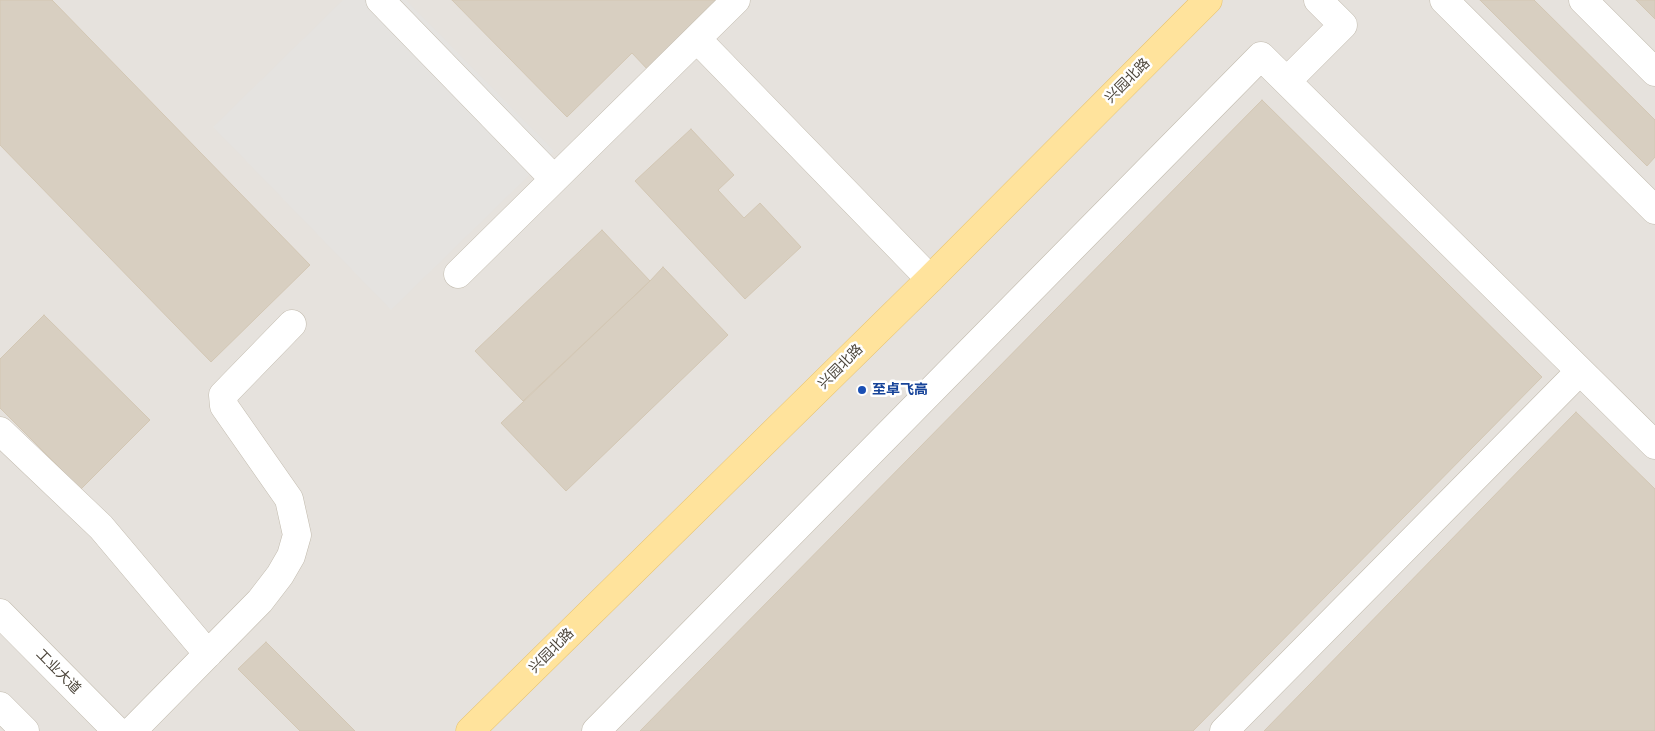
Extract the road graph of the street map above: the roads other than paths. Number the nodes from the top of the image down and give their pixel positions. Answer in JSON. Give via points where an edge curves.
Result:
{"nodes":[{"id":1,"x":380,"y":0,"type":"edge"},
{"id":2,"x":736,"y":0,"type":"edge"},
{"id":3,"x":1208,"y":0,"type":"edge"},
{"id":4,"x":1318,"y":0,"type":"edge"},
{"id":5,"x":1444,"y":0,"type":"edge"},
{"id":6,"x":1583,"y":0,"type":"edge"},
{"id":7,"x":697,"y":39,"type":"junction"},
{"id":8,"x":1655,"y":72,"type":"edge"},
{"id":9,"x":1287,"y":81,"type":"junction"},
{"id":10,"x":554,"y":180,"type":"junction"},
{"id":11,"x":1650,"y":193,"type":"edge"},
{"id":12,"x":458,"y":274,"type":"dead end"},
{"id":13,"x":930,"y":279,"type":"junction"},
{"id":14,"x":292,"y":324,"type":"dead end"},
{"id":15,"x":1580,"y":371,"type":"junction"},
{"id":16,"x":0,"y":431,"type":"edge"},
{"id":17,"x":1655,"y":445,"type":"edge"},
{"id":18,"x":0,"y":613,"type":"edge"},
{"id":19,"x":208,"y":654,"type":"junction"},
{"id":20,"x":0,"y":706,"type":"edge"},
{"id":21,"x":25,"y":731,"type":"edge"},
{"id":22,"x":117,"y":731,"type":"edge"},
{"id":23,"x":132,"y":731,"type":"edge"},
{"id":24,"x":470,"y":731,"type":"edge"},
{"id":25,"x":596,"y":731,"type":"edge"},
{"id":26,"x":1224,"y":731,"type":"edge"}],
"edges":[{"from":1,"to":10,"type":"street"},
{"from":2,"to":7,"type":"street"},
{"from":3,"to":13,"type":"main road","name":"兴园北路"},
{"from":4,"to":9,"type":"street","via":[[1343,25]]},
{"from":5,"to":11,"type":"street"},
{"from":6,"to":8,"type":"street"},
{"from":7,"to":10,"type":"street"},
{"from":7,"to":13,"type":"street"},
{"from":9,"to":15,"type":"street"},
{"from":9,"to":25,"type":"street","via":[[1261,56]]},
{"from":10,"to":12,"type":"street"},
{"from":13,"to":24,"type":"main road","name":"兴园北路"},
{"from":14,"to":19,"type":"street","via":[[223,395],[224,406],[289,499],[297,535],[291,556],[275,582]]},
{"from":15,"to":17,"type":"street"},
{"from":15,"to":26,"type":"street"},
{"from":16,"to":19,"type":"street","via":[[101,527]]},
{"from":18,"to":22,"type":"street","name":"工业大道"},
{"from":19,"to":23,"type":"street"},
{"from":20,"to":21,"type":"street"}]}
